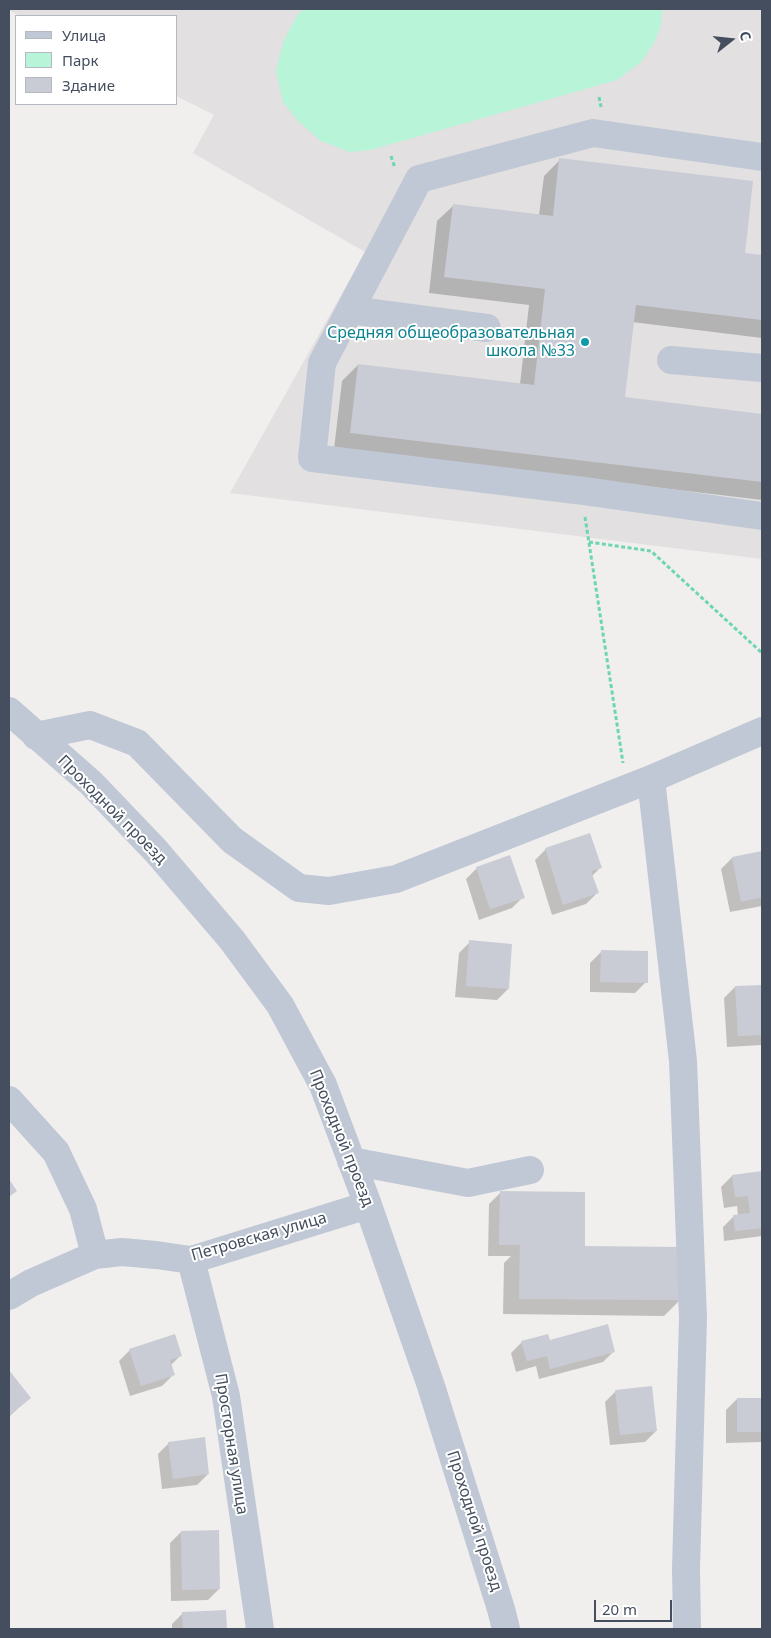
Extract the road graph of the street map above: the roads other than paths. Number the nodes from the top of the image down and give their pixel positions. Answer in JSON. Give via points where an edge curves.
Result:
{"nodes":[{"id":1,"x":762,"y":157,"type":"edge"},
{"id":2,"x":350,"y":310,"type":"junction"},
{"id":3,"x":488,"y":328,"type":"dead end"},
{"id":4,"x":671,"y":360,"type":"dead end"},
{"id":5,"x":762,"y":368,"type":"edge"},
{"id":6,"x":762,"y":516,"type":"edge"},
{"id":7,"x":9,"y":711,"type":"edge"},
{"id":8,"x":762,"y":731,"type":"edge"},
{"id":9,"x":36,"y":736,"type":"junction"},
{"id":10,"x":639,"y":784,"type":"junction"},
{"id":11,"x":9,"y":1100,"type":"edge"},
{"id":12,"x":352,"y":1161,"type":"junction"},
{"id":13,"x":530,"y":1170,"type":"dead end"},
{"id":14,"x":368,"y":1205,"type":"junction"},
{"id":15,"x":95,"y":1255,"type":"junction"},
{"id":16,"x":191,"y":1260,"type":"junction"},
{"id":17,"x":9,"y":1296,"type":"edge"},
{"id":18,"x":260,"y":1629,"type":"edge"},
{"id":19,"x":506,"y":1629,"type":"edge"},
{"id":20,"x":687,"y":1629,"type":"edge"}],
"edges":[{"from":1,"to":2,"type":"street","via":[[592,133],[419,180]]},
{"from":2,"to":3,"type":"street"},
{"from":2,"to":6,"type":"street","via":[[322,363],[312,458]]},
{"from":4,"to":5,"type":"street"},
{"from":7,"to":9,"type":"street","name":"Проходной проезд"},
{"from":8,"to":10,"type":"street"},
{"from":9,"to":10,"type":"street","via":[[90,725],[137,743],[232,840],[299,888],[329,891],[396,879]]},
{"from":9,"to":12,"type":"street","name":"Проходной проезд","via":[[91,783],[156,851],[232,940],[280,1004],[323,1085]]},
{"from":10,"to":20,"type":"street","via":[[682,1061],[694,1318]]},
{"from":11,"to":15,"type":"street","via":[[56,1152],[83,1209]]},
{"from":12,"to":13,"type":"street","via":[[468,1183]]},
{"from":12,"to":14,"type":"street","name":"Проходной проезд"},
{"from":14,"to":16,"type":"street","name":"Петровская улица"},
{"from":14,"to":19,"type":"street","name":"Проходной проезд","via":[[431,1386]]},
{"from":15,"to":16,"type":"street","name":"Петровская улица","via":[[122,1252]]},
{"from":15,"to":17,"type":"street","name":"Петровская улица"},
{"from":16,"to":18,"type":"street","name":"Просторная улица","via":[[226,1396]]}]}
